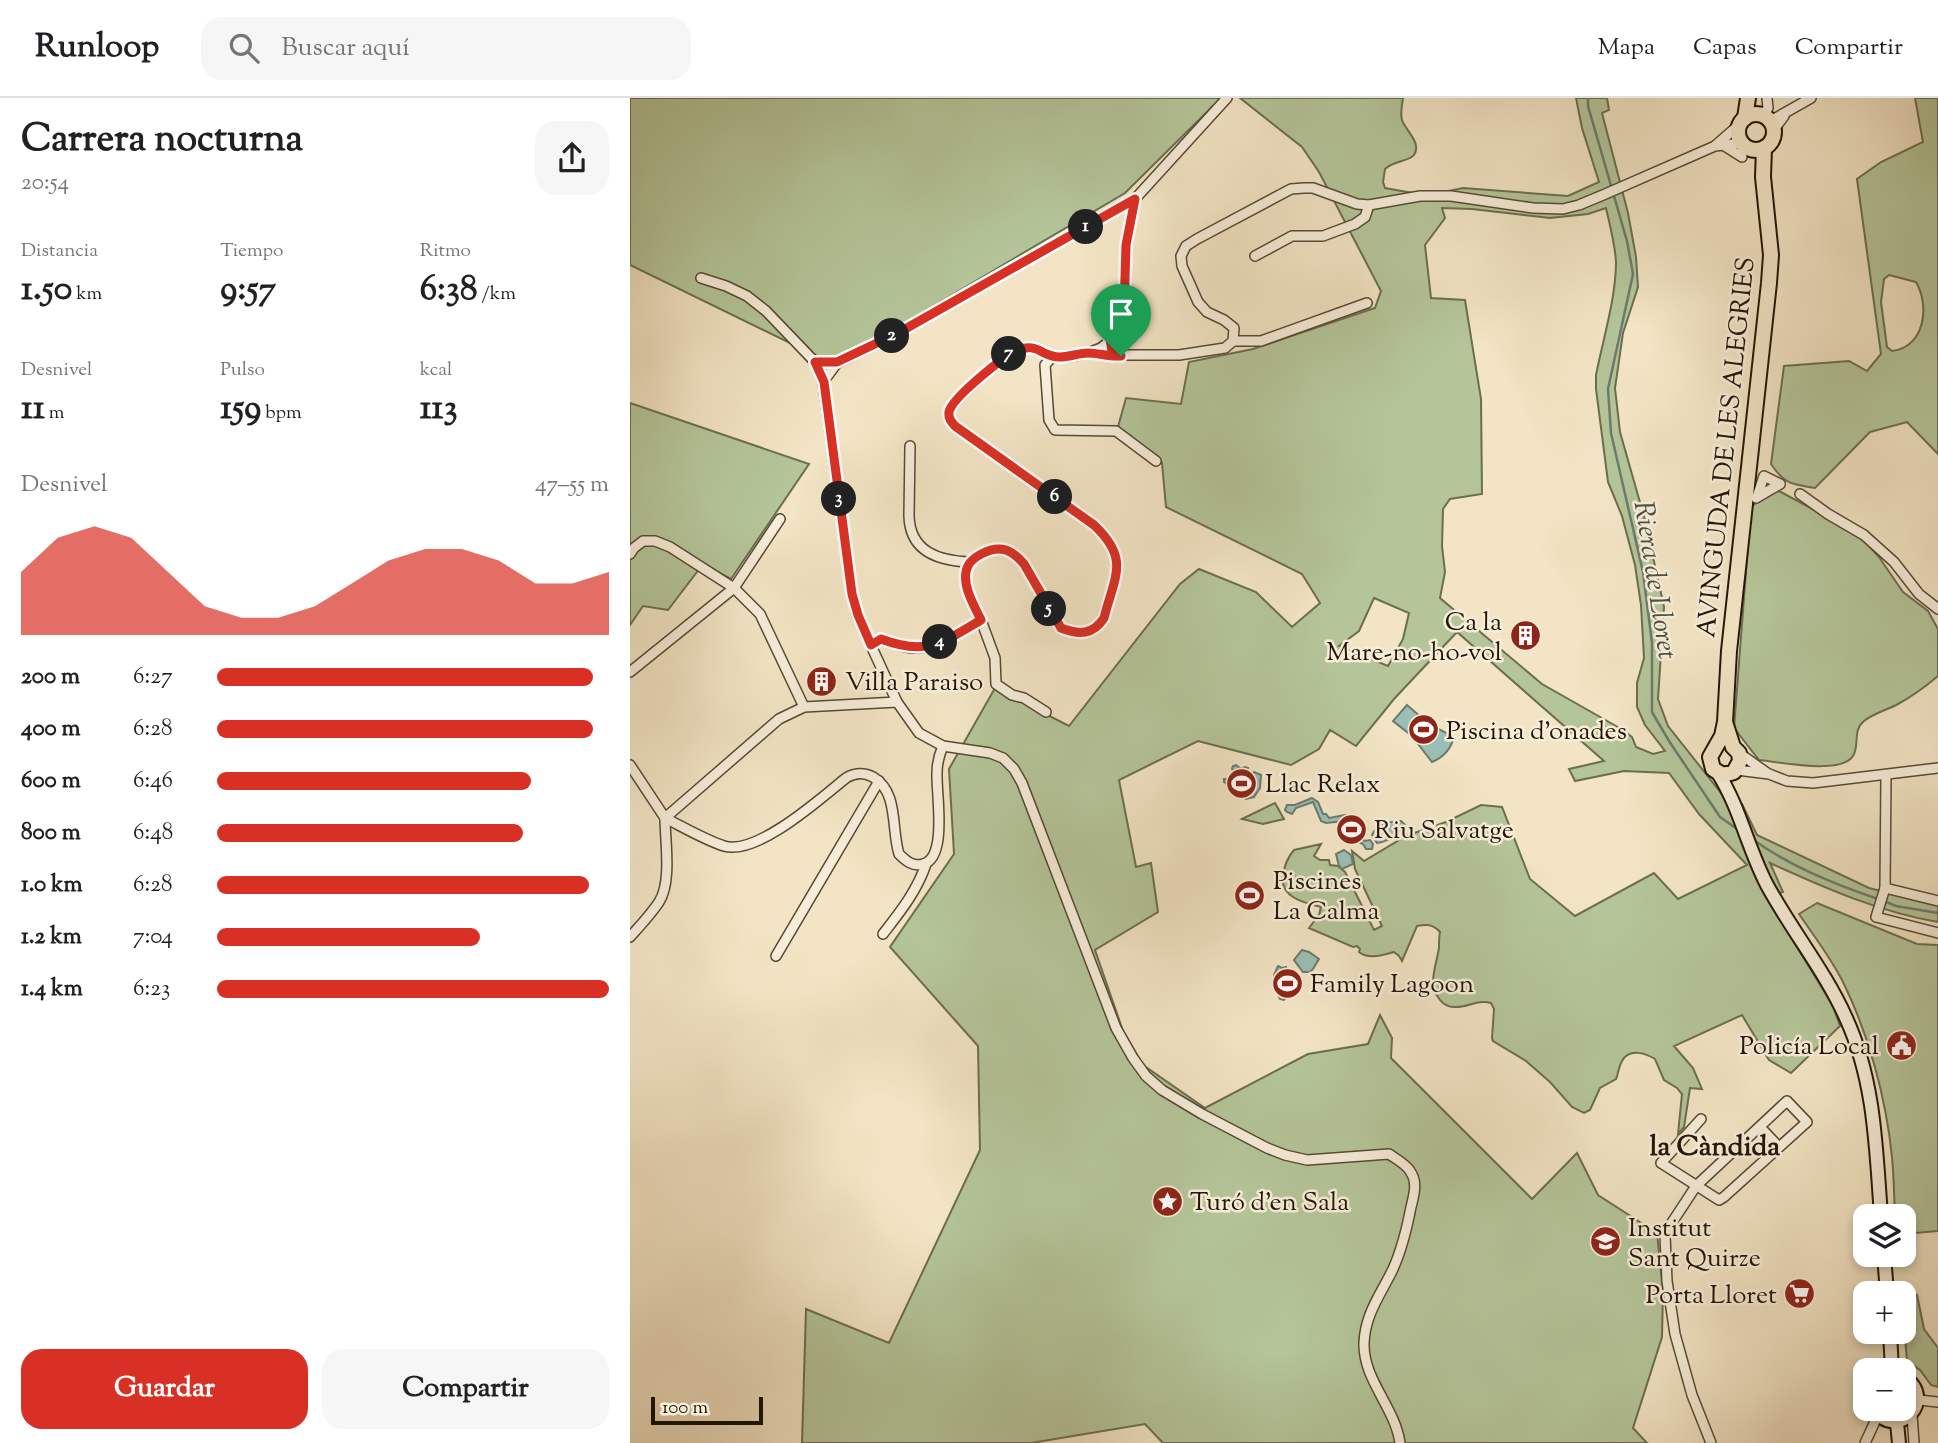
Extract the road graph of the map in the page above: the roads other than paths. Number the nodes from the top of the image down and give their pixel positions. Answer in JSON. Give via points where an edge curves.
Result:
{"nodes":[{"id":1,"x":1227,"y":98,"type":"edge"},
{"id":2,"x":1750,"y":98,"type":"edge"},
{"id":3,"x":1767,"y":98,"type":"edge"},
{"id":4,"x":1811,"y":98,"type":"edge"},
{"id":5,"x":1758,"y":121,"type":"junction"},
{"id":6,"x":1719,"y":146,"type":"junction"},
{"id":7,"x":1764,"y":148,"type":"junction"},
{"id":8,"x":1744,"y":150,"type":"junction"},
{"id":9,"x":1763,"y":177,"type":"junction"},
{"id":10,"x":1135,"y":199,"type":"junction"},
{"id":11,"x":1369,"y":205,"type":"junction"},
{"id":12,"x":1255,"y":256,"type":"dead end"},
{"id":13,"x":701,"y":278,"type":"dead end"},
{"id":14,"x":1367,"y":303,"type":"dead end"},
{"id":15,"x":1233,"y":341,"type":"junction"},
{"id":16,"x":1109,"y":349,"type":"junction"},
{"id":17,"x":1053,"y":356,"type":"junction"},
{"id":18,"x":815,"y":362,"type":"junction"},
{"id":19,"x":837,"y":362,"type":"junction"},
{"id":20,"x":824,"y":382,"type":"junction"},
{"id":21,"x":910,"y":446,"type":"dead end"},
{"id":22,"x":1156,"y":461,"type":"dead end"},
{"id":23,"x":1800,"y":494,"type":"dead end"},
{"id":24,"x":1751,"y":501,"type":"junction"},
{"id":25,"x":780,"y":519,"type":"dead end"},
{"id":26,"x":630,"y":554,"type":"edge"},
{"id":27,"x":970,"y":562,"type":"junction"},
{"id":28,"x":734,"y":588,"type":"junction"},
{"id":29,"x":1938,"y":609,"type":"edge"},
{"id":30,"x":981,"y":620,"type":"junction"},
{"id":31,"x":864,"y":631,"type":"junction"},
{"id":32,"x":881,"y":639,"type":"junction"},
{"id":33,"x":871,"y":645,"type":"junction"},
{"id":34,"x":630,"y":672,"type":"edge"},
{"id":35,"x":897,"y":702,"type":"junction"},
{"id":36,"x":804,"y":707,"type":"junction"},
{"id":37,"x":1046,"y":712,"type":"dead end"},
{"id":38,"x":1725,"y":722,"type":"junction"},
{"id":39,"x":943,"y":747,"type":"junction"},
{"id":40,"x":1717,"y":747,"type":"junction"},
{"id":41,"x":1736,"y":750,"type":"junction"},
{"id":42,"x":630,"y":765,"type":"edge"},
{"id":43,"x":1938,"y":768,"type":"edge"},
{"id":44,"x":1735,"y":771,"type":"junction"},
{"id":45,"x":1718,"y":773,"type":"junction"},
{"id":46,"x":1769,"y":774,"type":"junction"},
{"id":47,"x":1886,"y":775,"type":"junction"},
{"id":48,"x":879,"y":781,"type":"junction"},
{"id":49,"x":1735,"y":805,"type":"junction"},
{"id":50,"x":665,"y":818,"type":"junction"},
{"id":51,"x":926,"y":864,"type":"junction"},
{"id":52,"x":1885,"y":890,"type":"junction"},
{"id":53,"x":1938,"y":901,"type":"edge"},
{"id":54,"x":1938,"y":933,"type":"edge"},
{"id":55,"x":883,"y":934,"type":"dead end"},
{"id":56,"x":630,"y":937,"type":"edge"},
{"id":57,"x":776,"y":956,"type":"dead end"},
{"id":58,"x":1701,"y":1119,"type":"dead end"},
{"id":59,"x":1760,"y":1127,"type":"junction"},
{"id":60,"x":1779,"y":1147,"type":"junction"},
{"id":61,"x":1696,"y":1186,"type":"junction"},
{"id":62,"x":1880,"y":1204,"type":"edge"},
{"id":63,"x":1916,"y":1391,"type":"edge"},
{"id":64,"x":1919,"y":1400,"type":"junction"},
{"id":65,"x":1938,"y":1402,"type":"edge"},
{"id":66,"x":1916,"y":1409,"type":"edge"},
{"id":67,"x":1872,"y":1421,"type":"edge"},
{"id":68,"x":1888,"y":1421,"type":"edge"},
{"id":69,"x":1902,"y":1421,"type":"edge"},
{"id":70,"x":1912,"y":1421,"type":"edge"},
{"id":71,"x":1897,"y":1423,"type":"junction"},
{"id":72,"x":1400,"y":1443,"type":"edge"},
{"id":73,"x":1711,"y":1443,"type":"edge"},
{"id":74,"x":1865,"y":1443,"type":"edge"},
{"id":75,"x":1899,"y":1443,"type":"edge"},
{"id":76,"x":1914,"y":1443,"type":"edge"}],
"edges":[{"from":1,"to":10,"type":"street"},
{"from":2,"to":5,"type":"main road"},
{"from":3,"to":5,"type":"street","via":[[1768,108]]},
{"from":4,"to":5,"type":"street","via":[[1781,118]]},
{"from":5,"to":6,"type":"street"},
{"from":5,"to":7,"type":"main road","via":[[1773,139]]},
{"from":5,"to":8,"type":"main road","via":[[1738,135]]},
{"from":6,"to":8,"type":"street"},
{"from":6,"to":8,"type":"street"},
{"from":6,"to":11,"type":"street","via":[[1563,209],[1451,196]]},
{"from":7,"to":8,"type":"main road"},
{"from":7,"to":9,"type":"main road","name":"AVINGUDA DE LES ALEGRIES"},
{"from":8,"to":9,"type":"main road","name":"AVINGUDA DE LES ALEGRIES"},
{"from":9,"to":24,"type":"main road","name":"AVINGUDA DE LES ALEGRIES","via":[[1771,255]]},
{"from":10,"to":16,"type":"street","via":[[1126,245],[1124,312]]},
{"from":10,"to":19,"type":"street","via":[[898,333]]},
{"from":11,"to":12,"type":"street","via":[[1365,217],[1355,224],[1323,236],[1292,236]]},
{"from":11,"to":15,"type":"street","via":[[1313,188],[1291,189],[1186,246],[1182,266],[1198,302],[1234,328]]},
{"from":13,"to":18,"type":"street","via":[[747,296]]},
{"from":14,"to":15,"type":"street","via":[[1261,341]]},
{"from":15,"to":16,"type":"street","via":[[1225,348],[1179,355]]},
{"from":16,"to":17,"type":"street"},
{"from":17,"to":22,"type":"street","via":[[1045,365],[1049,420],[1055,430],[1116,431]]},
{"from":17,"to":27,"type":"street","via":[[1029,346],[1013,351],[955,400],[950,421],[1094,525],[1111,543],[1118,566],[1104,618],[1083,633],[1061,628],[1017,556],[998,549]]},
{"from":18,"to":19,"type":"street"},
{"from":18,"to":20,"type":"street"},
{"from":19,"to":20,"type":"street"},
{"from":20,"to":31,"type":"street","via":[[852,594]]},
{"from":21,"to":27,"type":"street","via":[[909,525],[913,537],[920,548],[935,555]]},
{"from":23,"to":29,"type":"street","via":[[1864,535]]},
{"from":24,"to":24,"type":"street","via":[[1780,484],[1764,476]]},
{"from":24,"to":38,"type":"main road","name":"AVINGUDA DE LES ALEGRIES","via":[[1729,651]]},
{"from":25,"to":28,"type":"street"},
{"from":26,"to":28,"type":"street","via":[[643,541],[655,541]]},
{"from":27,"to":30,"type":"street","via":[[967,587]]},
{"from":28,"to":34,"type":"street"},
{"from":28,"to":36,"type":"street","via":[[760,614]]},
{"from":30,"to":32,"type":"street","via":[[919,648]]},
{"from":30,"to":37,"type":"street","via":[[995,658],[996,684]]},
{"from":31,"to":32,"type":"street"},
{"from":31,"to":33,"type":"street"},
{"from":32,"to":33,"type":"street"},
{"from":33,"to":35,"type":"street"},
{"from":35,"to":36,"type":"street"},
{"from":35,"to":39,"type":"street","via":[[919,733]]},
{"from":36,"to":50,"type":"street","via":[[779,719]]},
{"from":38,"to":40,"type":"main road"},
{"from":38,"to":41,"type":"main road"},
{"from":39,"to":51,"type":"street","via":[[937,771],[940,833],[933,858]]},
{"from":39,"to":72,"type":"street","via":[[990,753],[1014,769],[1121,1040],[1146,1076],[1177,1101],[1285,1155],[1307,1160],[1389,1154],[1410,1170],[1415,1182],[1406,1233],[1393,1269],[1373,1303],[1364,1344],[1367,1369]]},
{"from":40,"to":41,"type":"main road"},
{"from":40,"to":45,"type":"main road","via":[[1711,764]]},
{"from":41,"to":44,"type":"main road","via":[[1740,761]]},
{"from":41,"to":46,"type":"street"},
{"from":42,"to":50,"type":"street"},
{"from":43,"to":47,"type":"street"},
{"from":44,"to":45,"type":"main road"},
{"from":44,"to":46,"type":"street"},
{"from":44,"to":49,"type":"main road"},
{"from":45,"to":49,"type":"main road"},
{"from":46,"to":47,"type":"street","via":[[1813,783]]},
{"from":47,"to":52,"type":"street"},
{"from":48,"to":50,"type":"street","via":[[868,774],[852,775],[791,821],[741,847],[726,847]]},
{"from":48,"to":51,"type":"street","via":[[890,797],[899,854],[914,865]]},
{"from":48,"to":57,"type":"street"},
{"from":49,"to":62,"type":"main road","via":[[1755,861],[1830,986],[1858,1048],[1875,1125]]},
{"from":50,"to":56,"type":"street","via":[[665,888],[661,900]]},
{"from":51,"to":55,"type":"street","via":[[904,907]]},
{"from":52,"to":53,"type":"street"},
{"from":52,"to":54,"type":"street","via":[[1877,913]]},
{"from":58,"to":61,"type":"street","via":[[1661,1164]]},
{"from":59,"to":60,"type":"street"},
{"from":59,"to":60,"type":"street","via":[[1787,1101],[1807,1122]]},
{"from":59,"to":61,"type":"street"},
{"from":60,"to":61,"type":"street","via":[[1719,1200]]},
{"from":61,"to":73,"type":"street","via":[[1664,1242],[1681,1360]]},
{"from":63,"to":64,"type":"main road"},
{"from":64,"to":65,"type":"street"},
{"from":64,"to":66,"type":"main road"},
{"from":67,"to":74,"type":"street"},
{"from":68,"to":71,"type":"main road"},
{"from":69,"to":71,"type":"main road"},
{"from":70,"to":76,"type":"street"},
{"from":71,"to":75,"type":"main road"}]}
